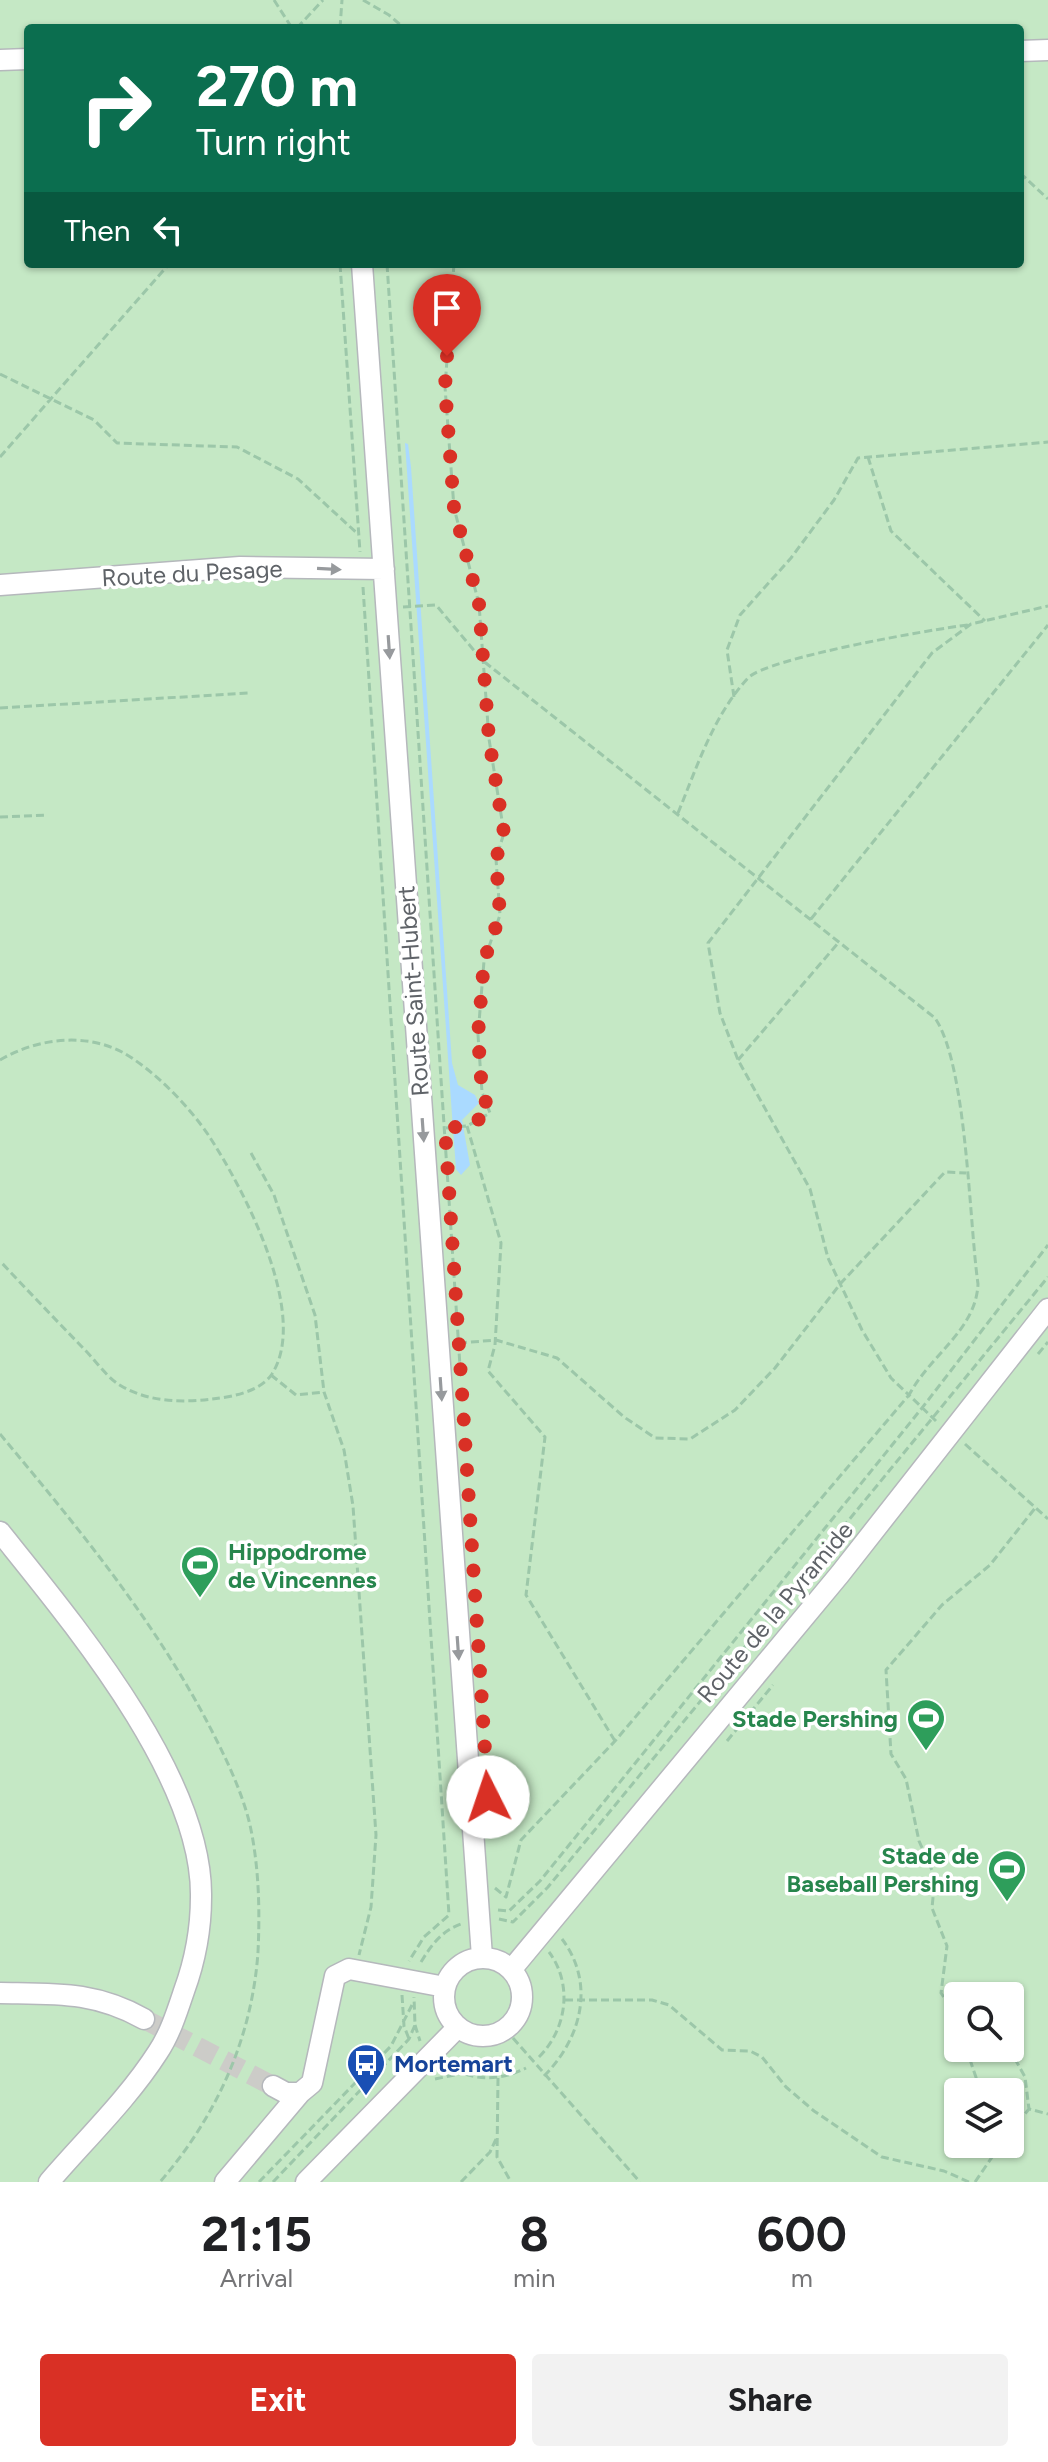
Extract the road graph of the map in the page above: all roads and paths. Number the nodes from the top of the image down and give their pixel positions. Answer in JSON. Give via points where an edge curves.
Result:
{"nodes":[{"id":1,"x":274,"y":0,"type":"edge"},
{"id":2,"x":322,"y":0,"type":"edge"},
{"id":3,"x":342,"y":0,"type":"edge"},
{"id":4,"x":363,"y":0,"type":"edge"},
{"id":5,"x":289,"y":24,"type":"edge"},
{"id":6,"x":301,"y":24,"type":"edge"},
{"id":7,"x":340,"y":24,"type":"edge"},
{"id":8,"x":399,"y":24,"type":"edge"},
{"id":9,"x":1048,"y":50,"type":"edge"},
{"id":10,"x":1024,"y":51,"type":"edge"},
{"id":11,"x":24,"y":59,"type":"edge"},
{"id":12,"x":0,"y":60,"type":"edge"},
{"id":13,"x":1024,"y":177,"type":"edge"},
{"id":14,"x":1048,"y":199,"type":"edge"},
{"id":15,"x":166,"y":268,"type":"edge"},
{"id":16,"x":340,"y":268,"type":"edge"},
{"id":17,"x":362,"y":268,"type":"edge"},
{"id":18,"x":387,"y":268,"type":"edge"},
{"id":19,"x":454,"y":268,"type":"edge"},
{"id":20,"x":0,"y":374,"type":"edge"},
{"id":21,"x":51,"y":399,"type":"junction"},
{"id":22,"x":1048,"y":442,"type":"edge"},
{"id":23,"x":0,"y":457,"type":"edge"},
{"id":24,"x":868,"y":457,"type":"junction"},
{"id":25,"x":359,"y":535,"type":"junction"},
{"id":26,"x":382,"y":546,"type":"junction"},
{"id":27,"x":384,"y":569,"type":"junction"},
{"id":28,"x":361,"y":571,"type":"junction"},
{"id":29,"x":0,"y":585,"type":"edge"},
{"id":30,"x":412,"y":606,"type":"junction"},
{"id":31,"x":1048,"y":606,"type":"edge"},
{"id":32,"x":985,"y":621,"type":"junction"},
{"id":33,"x":971,"y":624,"type":"junction"},
{"id":34,"x":1048,"y":625,"type":"edge"},
{"id":35,"x":482,"y":660,"type":"junction"},
{"id":36,"x":248,"y":693,"type":"dead end"},
{"id":37,"x":734,"y":697,"type":"junction"},
{"id":38,"x":0,"y":708,"type":"edge"},
{"id":39,"x":678,"y":814,"type":"junction"},
{"id":40,"x":47,"y":815,"type":"dead end"},
{"id":41,"x":0,"y":817,"type":"edge"},
{"id":42,"x":757,"y":876,"type":"junction"},
{"id":43,"x":811,"y":919,"type":"junction"},
{"id":44,"x":839,"y":942,"type":"junction"},
{"id":45,"x":0,"y":1060,"type":"edge"},
{"id":46,"x":738,"y":1060,"type":"junction"},
{"id":47,"x":467,"y":1126,"type":"junction"},
{"id":48,"x":447,"y":1128,"type":"junction"},
{"id":49,"x":251,"y":1153,"type":"dead end"},
{"id":50,"x":966,"y":1173,"type":"junction"},
{"id":51,"x":1048,"y":1245,"type":"edge"},
{"id":52,"x":0,"y":1261,"type":"edge"},
{"id":53,"x":1048,"y":1277,"type":"edge"},
{"id":54,"x":841,"y":1283,"type":"junction"},
{"id":55,"x":1048,"y":1309,"type":"edge"},
{"id":56,"x":496,"y":1340,"type":"junction"},
{"id":57,"x":459,"y":1343,"type":"junction"},
{"id":58,"x":460,"y":1373,"type":"dead end"},
{"id":59,"x":271,"y":1375,"type":"junction"},
{"id":60,"x":324,"y":1392,"type":"junction"},
{"id":61,"x":909,"y":1395,"type":"junction"},
{"id":62,"x":922,"y":1408,"type":"junction"},
{"id":63,"x":934,"y":1420,"type":"junction"},
{"id":64,"x":939,"y":1423,"type":"dead end"},
{"id":65,"x":960,"y":1441,"type":"dead end"},
{"id":66,"x":1036,"y":1507,"type":"junction"},
{"id":67,"x":1048,"y":1519,"type":"edge"},
{"id":68,"x":0,"y":1532,"type":"edge"},
{"id":69,"x":615,"y":1741,"type":"junction"},
{"id":70,"x":494,"y":1887,"type":"dead end"},
{"id":71,"x":491,"y":1909,"type":"dead end"},
{"id":72,"x":487,"y":1918,"type":"dead end"},
{"id":73,"x":467,"y":1922,"type":"dead end"},
{"id":74,"x":558,"y":1935,"type":"dead end"},
{"id":75,"x":543,"y":1945,"type":"dead end"},
{"id":76,"x":482,"y":1957,"type":"junction"},
{"id":77,"x":408,"y":1965,"type":"dead end"},
{"id":78,"x":355,"y":1970,"type":"junction"},
{"id":79,"x":511,"y":1970,"type":"junction"},
{"id":80,"x":417,"y":1975,"type":"dead end"},
{"id":81,"x":445,"y":1987,"type":"junction"},
{"id":82,"x":403,"y":1988,"type":"dead end"},
{"id":83,"x":415,"y":1989,"type":"dead end"},
{"id":84,"x":0,"y":1993,"type":"edge"},
{"id":85,"x":944,"y":1997,"type":"edge"},
{"id":86,"x":414,"y":1999,"type":"junction"},
{"id":87,"x":565,"y":2000,"type":"junction"},
{"id":88,"x":582,"y":2000,"type":"junction"},
{"id":89,"x":144,"y":2019,"type":"tunnel mouth"},
{"id":90,"x":415,"y":2025,"type":"junction"},
{"id":91,"x":404,"y":2026,"type":"junction"},
{"id":92,"x":458,"y":2027,"type":"junction"},
{"id":93,"x":505,"y":2029,"type":"junction"},
{"id":94,"x":409,"y":2039,"type":"junction"},
{"id":95,"x":421,"y":2042,"type":"dead end"},
{"id":96,"x":539,"y":2057,"type":"dead end"},
{"id":97,"x":438,"y":2059,"type":"dead end"},
{"id":98,"x":1017,"y":2062,"type":"edge"},
{"id":99,"x":526,"y":2068,"type":"dead end"},
{"id":100,"x":459,"y":2074,"type":"junction"},
{"id":101,"x":544,"y":2076,"type":"junction"},
{"id":102,"x":498,"y":2078,"type":"junction"},
{"id":103,"x":434,"y":2079,"type":"dead end"},
{"id":104,"x":273,"y":2086,"type":"tunnel mouth"},
{"id":105,"x":300,"y":2093,"type":"junction"},
{"id":106,"x":1029,"y":2109,"type":"junction"},
{"id":107,"x":1048,"y":2114,"type":"edge"},
{"id":108,"x":1024,"y":2115,"type":"edge"},
{"id":109,"x":496,"y":2137,"type":"junction"},
{"id":110,"x":990,"y":2158,"type":"edge"},
{"id":111,"x":49,"y":2182,"type":"edge"},
{"id":112,"x":225,"y":2182,"type":"edge"},
{"id":113,"x":259,"y":2182,"type":"edge"},
{"id":114,"x":273,"y":2182,"type":"edge"},
{"id":115,"x":306,"y":2182,"type":"edge"},
{"id":116,"x":461,"y":2182,"type":"edge"},
{"id":117,"x":511,"y":2182,"type":"edge"},
{"id":118,"x":640,"y":2182,"type":"edge"},
{"id":119,"x":972,"y":2182,"type":"edge"}],
"edges":[{"from":1,"to":5,"type":"path"},
{"from":2,"to":6,"type":"path"},
{"from":3,"to":7,"type":"path"},
{"from":4,"to":8,"type":"path"},
{"from":9,"to":10,"type":"street"},
{"from":11,"to":12,"type":"street"},
{"from":13,"to":14,"type":"path"},
{"from":15,"to":21,"type":"path"},
{"from":16,"to":25,"type":"path"},
{"from":17,"to":26,"type":"street","name":"Route Saint-Hubert"},
{"from":18,"to":30,"type":"path"},
{"from":19,"to":35,"type":"path","via":[[445,387],[454,508],[479,604]]},
{"from":20,"to":21,"type":"path"},
{"from":21,"to":23,"type":"path"},
{"from":21,"to":25,"type":"path","via":[[94,420],[117,443],[237,447],[298,479]]},
{"from":22,"to":24,"type":"path"},
{"from":24,"to":32,"type":"path","via":[[891,531]]},
{"from":24,"to":37,"type":"path","via":[[858,458],[791,558],[740,615],[727,650]]},
{"from":25,"to":26,"type":"path"},
{"from":25,"to":28,"type":"path"},
{"from":26,"to":27,"type":"street","name":"Route Saint-Hubert"},
{"from":27,"to":28,"type":"street","name":"Route du Pesage"},
{"from":27,"to":76,"type":"street","name":"Route Saint-Hubert","one_way":true},
{"from":29,"to":28,"type":"street","name":"Route du Pesage","one_way":true,"via":[[240,567]]},
{"from":28,"to":77,"type":"path","via":[[451,1915],[424,1937]]},
{"from":30,"to":35,"type":"path","via":[[436,605]]},
{"from":30,"to":48,"type":"path"},
{"from":31,"to":32,"type":"path"},
{"from":32,"to":33,"type":"path"},
{"from":33,"to":37,"type":"path","via":[[896,634],[750,675]]},
{"from":33,"to":42,"type":"path","via":[[932,653]]},
{"from":34,"to":43,"type":"path"},
{"from":35,"to":39,"type":"path"},
{"from":35,"to":47,"type":"path","via":[[504,833],[496,859],[500,915],[484,961],[478,1035],[482,1092],[490,1113]]},
{"from":36,"to":38,"type":"path"},
{"from":37,"to":39,"type":"path","via":[[716,722]]},
{"from":39,"to":42,"type":"path"},
{"from":40,"to":41,"type":"path"},
{"from":42,"to":43,"type":"path"},
{"from":42,"to":46,"type":"path","via":[[708,943],[720,1013]]},
{"from":43,"to":44,"type":"path"},
{"from":44,"to":46,"type":"path"},
{"from":44,"to":50,"type":"path","via":[[935,1018],[946,1034]]},
{"from":45,"to":59,"type":"path","via":[[44,1041],[82,1041],[121,1052],[164,1085],[208,1134],[243,1198],[283,1299],[282,1340]]},
{"from":46,"to":54,"type":"path","via":[[810,1189],[828,1258]]},
{"from":47,"to":48,"type":"path"},
{"from":47,"to":56,"type":"path","via":[[501,1243]]},
{"from":48,"to":57,"type":"path"},
{"from":49,"to":60,"type":"path","via":[[274,1195],[302,1271],[315,1315]]},
{"from":50,"to":54,"type":"path","via":[[945,1172]]},
{"from":50,"to":61,"type":"path","via":[[977,1302],[955,1337],[922,1369]]},
{"from":51,"to":62,"type":"path"},
{"from":52,"to":59,"type":"path","via":[[117,1384],[156,1400],[193,1402],[240,1396]]},
{"from":53,"to":63,"type":"path","name":"Route de la Pyramide"},
{"from":54,"to":56,"type":"path","via":[[735,1410],[690,1439],[655,1438],[557,1358]]},
{"from":54,"to":61,"type":"path","via":[[883,1367]]},
{"from":55,"to":79,"type":"street","name":"Route de la Pyramide","via":[[840,1574]]},
{"from":56,"to":57,"type":"path"},
{"from":56,"to":69,"type":"path","via":[[488,1371],[545,1437],[526,1595]]},
{"from":57,"to":58,"type":"path"},
{"from":59,"to":60,"type":"path","via":[[296,1395]]},
{"from":60,"to":78,"type":"path","via":[[344,1450],[353,1506],[376,1835],[371,1907]]},
{"from":61,"to":62,"type":"path"},
{"from":61,"to":69,"type":"path"},
{"from":62,"to":63,"type":"path"},
{"from":62,"to":71,"type":"path","via":[[540,1881],[509,1911]]},
{"from":63,"to":64,"type":"path"},
{"from":63,"to":72,"type":"path","name":"Route de la Pyramide","via":[[548,1887],[513,1922]]},
{"from":65,"to":66,"type":"path"},
{"from":66,"to":67,"type":"path"},
{"from":66,"to":85,"type":"path","via":[[990,1565],[942,1605],[886,1670],[891,1754],[906,1779],[919,1841],[935,1877],[932,1908],[947,1946]]},
{"from":68,"to":111,"type":"street","via":[[88,1645],[171,1781],[183,1808],[202,1894],[198,1940],[174,2022],[158,2052]]},
{"from":69,"to":70,"type":"path","via":[[521,1840],[506,1897]]},
{"from":73,"to":80,"type":"path","via":[[434,1941]]},
{"from":74,"to":88,"type":"path","via":[[574,1961]]},
{"from":75,"to":87,"type":"path","via":[[557,1963]]},
{"from":76,"to":79,"type":"street"},
{"from":76,"to":81,"type":"street","via":[[457,1967]]},
{"from":78,"to":81,"type":"street"},
{"from":78,"to":105,"type":"street","via":[[335,1976],[312,2083]]},
{"from":79,"to":93,"type":"street","via":[[521,1988],[521,2004]]},
{"from":81,"to":92,"type":"street","via":[[447,2014]]},
{"from":82,"to":91,"type":"path"},
{"from":83,"to":86,"type":"path"},
{"from":84,"to":89,"type":"street","via":[[87,1995]]},
{"from":86,"to":90,"type":"path"},
{"from":86,"to":91,"type":"path"},
{"from":87,"to":88,"type":"path"},
{"from":87,"to":96,"type":"path","via":[[559,2027]]},
{"from":88,"to":101,"type":"path","via":[[573,2036]]},
{"from":88,"to":119,"type":"path","via":[[652,2000],[669,2005],[722,2050],[762,2057],[814,2111],[882,2157]]},
{"from":90,"to":94,"type":"path"},
{"from":90,"to":95,"type":"path"},
{"from":91,"to":94,"type":"path"},
{"from":91,"to":113,"type":"path","via":[[391,2046]]},
{"from":92,"to":93,"type":"street","via":[[480,2036]]},
{"from":92,"to":115,"type":"street"},
{"from":93,"to":101,"type":"path"},
{"from":94,"to":114,"type":"path"},
{"from":97,"to":100,"type":"path"},
{"from":98,"to":106,"type":"path","via":[[1025,2077]]},
{"from":99,"to":102,"type":"path"},
{"from":100,"to":102,"type":"path"},
{"from":100,"to":103,"type":"path"},
{"from":101,"to":118,"type":"path"},
{"from":102,"to":109,"type":"path"},
{"from":104,"to":105,"type":"street"},
{"from":105,"to":112,"type":"street"},
{"from":106,"to":107,"type":"path"},
{"from":106,"to":108,"type":"path"},
{"from":109,"to":116,"type":"path","via":[[490,2152]]},
{"from":109,"to":117,"type":"path","via":[[497,2157]]},
{"from":110,"to":119,"type":"path"}]}
